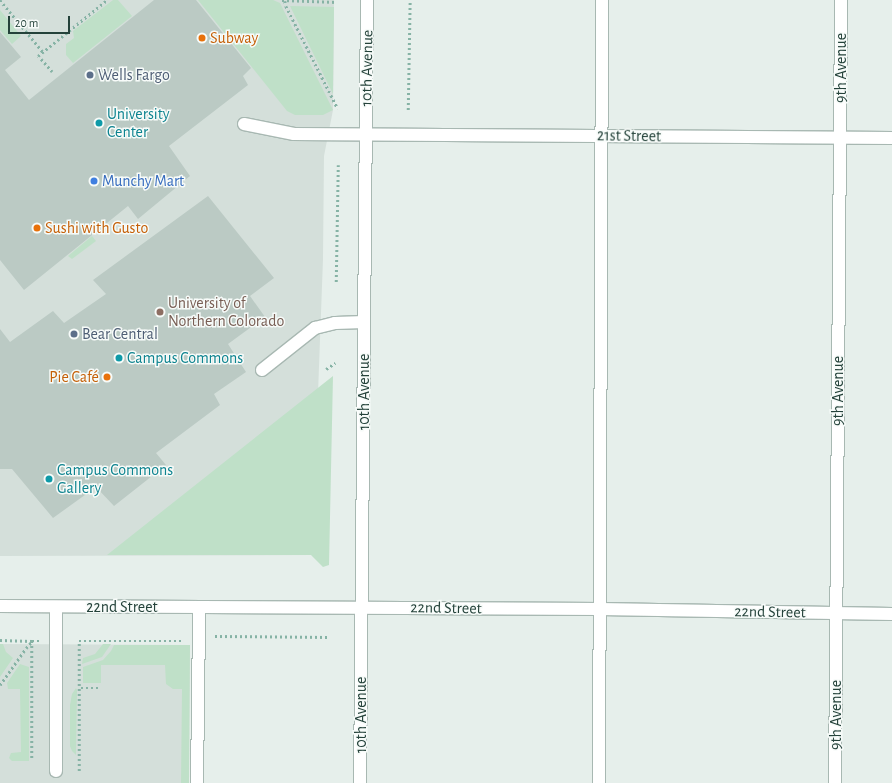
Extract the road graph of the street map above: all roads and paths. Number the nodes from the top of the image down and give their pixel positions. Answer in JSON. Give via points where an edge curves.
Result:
{"nodes":[{"id":1,"x":0,"y":0,"type":"edge"},
{"id":2,"x":107,"y":0,"type":"edge"},
{"id":3,"x":367,"y":0,"type":"edge"},
{"id":4,"x":410,"y":0,"type":"edge"},
{"id":5,"x":602,"y":0,"type":"edge"},
{"id":6,"x":841,"y":0,"type":"edge"},
{"id":7,"x":284,"y":1,"type":"edge"},
{"id":8,"x":337,"y":2,"type":"dead end"},
{"id":9,"x":43,"y":52,"type":"junction"},
{"id":10,"x":52,"y":72,"type":"dead end"},
{"id":11,"x":338,"y":109,"type":"dead end"},
{"id":12,"x":408,"y":110,"type":"dead end"},
{"id":13,"x":244,"y":124,"type":"dead end"},
{"id":14,"x":366,"y":133,"type":"junction"},
{"id":15,"x":601,"y":136,"type":"junction"},
{"id":16,"x":840,"y":138,"type":"junction"},
{"id":17,"x":892,"y":138,"type":"edge"},
{"id":18,"x":338,"y":165,"type":"dead end"},
{"id":19,"x":336,"y":282,"type":"dead end"},
{"id":20,"x":364,"y":322,"type":"junction"},
{"id":21,"x":335,"y":363,"type":"dead end"},
{"id":22,"x":326,"y":369,"type":"dead end"},
{"id":23,"x":262,"y":370,"type":"dead end"},
{"id":24,"x":0,"y":606,"type":"edge"},
{"id":25,"x":56,"y":607,"type":"junction"},
{"id":26,"x":199,"y":608,"type":"junction"},
{"id":27,"x":362,"y":608,"type":"junction"},
{"id":28,"x":600,"y":609,"type":"junction"},
{"id":29,"x":836,"y":613,"type":"junction"},
{"id":30,"x":892,"y":614,"type":"edge"},
{"id":31,"x":210,"y":636,"type":"dead end"},
{"id":32,"x":328,"y":637,"type":"dead end"},
{"id":33,"x":0,"y":640,"type":"edge"},
{"id":34,"x":32,"y":641,"type":"junction"},
{"id":35,"x":39,"y":641,"type":"dead end"},
{"id":36,"x":199,"y":641,"type":"junction"},
{"id":37,"x":0,"y":685,"type":"edge"},
{"id":38,"x":80,"y":688,"type":"junction"},
{"id":39,"x":98,"y":688,"type":"dead end"},
{"id":40,"x":32,"y":759,"type":"dead end"},
{"id":41,"x":56,"y":771,"type":"dead end"},
{"id":42,"x":80,"y":771,"type":"dead end"},
{"id":43,"x":197,"y":783,"type":"edge"},
{"id":44,"x":360,"y":783,"type":"edge"},
{"id":45,"x":599,"y":783,"type":"edge"},
{"id":46,"x":835,"y":783,"type":"edge"}],
"edges":[{"from":1,"to":9,"type":"path"},
{"from":2,"to":9,"type":"path"},
{"from":3,"to":14,"type":"street","name":"10th Avenue"},
{"from":4,"to":12,"type":"path"},
{"from":5,"to":15,"type":"street"},
{"from":6,"to":16,"type":"street","name":"9th Avenue"},
{"from":7,"to":8,"type":"path"},
{"from":7,"to":11,"type":"path"},
{"from":9,"to":10,"type":"path","via":[[38,56]]},
{"from":13,"to":14,"type":"street","name":"21st Street","via":[[294,134]]},
{"from":14,"to":15,"type":"street","name":"21st Street"},
{"from":14,"to":20,"type":"street","name":"10th Avenue"},
{"from":15,"to":16,"type":"street","name":"21st Street"},
{"from":15,"to":28,"type":"street"},
{"from":16,"to":17,"type":"street","name":"21st Street"},
{"from":16,"to":29,"type":"street","name":"9th Avenue"},
{"from":18,"to":19,"type":"path"},
{"from":20,"to":23,"type":"street","via":[[335,323],[315,328]]},
{"from":20,"to":27,"type":"street","name":"10th Avenue"},
{"from":21,"to":22,"type":"path"},
{"from":24,"to":25,"type":"street","name":"22nd Street"},
{"from":25,"to":26,"type":"street","name":"22nd Street"},
{"from":25,"to":41,"type":"street"},
{"from":26,"to":27,"type":"street","name":"22nd Street"},
{"from":26,"to":36,"type":"street"},
{"from":27,"to":28,"type":"street","name":"22nd Street"},
{"from":27,"to":44,"type":"street","name":"10th Avenue"},
{"from":28,"to":29,"type":"street","name":"22nd Street"},
{"from":28,"to":45,"type":"street"},
{"from":29,"to":30,"type":"street","name":"22nd Street"},
{"from":29,"to":46,"type":"street","name":"9th Avenue"},
{"from":31,"to":32,"type":"path"},
{"from":33,"to":34,"type":"path"},
{"from":34,"to":35,"type":"path"},
{"from":34,"to":37,"type":"path"},
{"from":34,"to":40,"type":"path"},
{"from":36,"to":38,"type":"path","via":[[79,641]]},
{"from":36,"to":43,"type":"street"},
{"from":38,"to":39,"type":"path"},
{"from":38,"to":42,"type":"path"}]}
